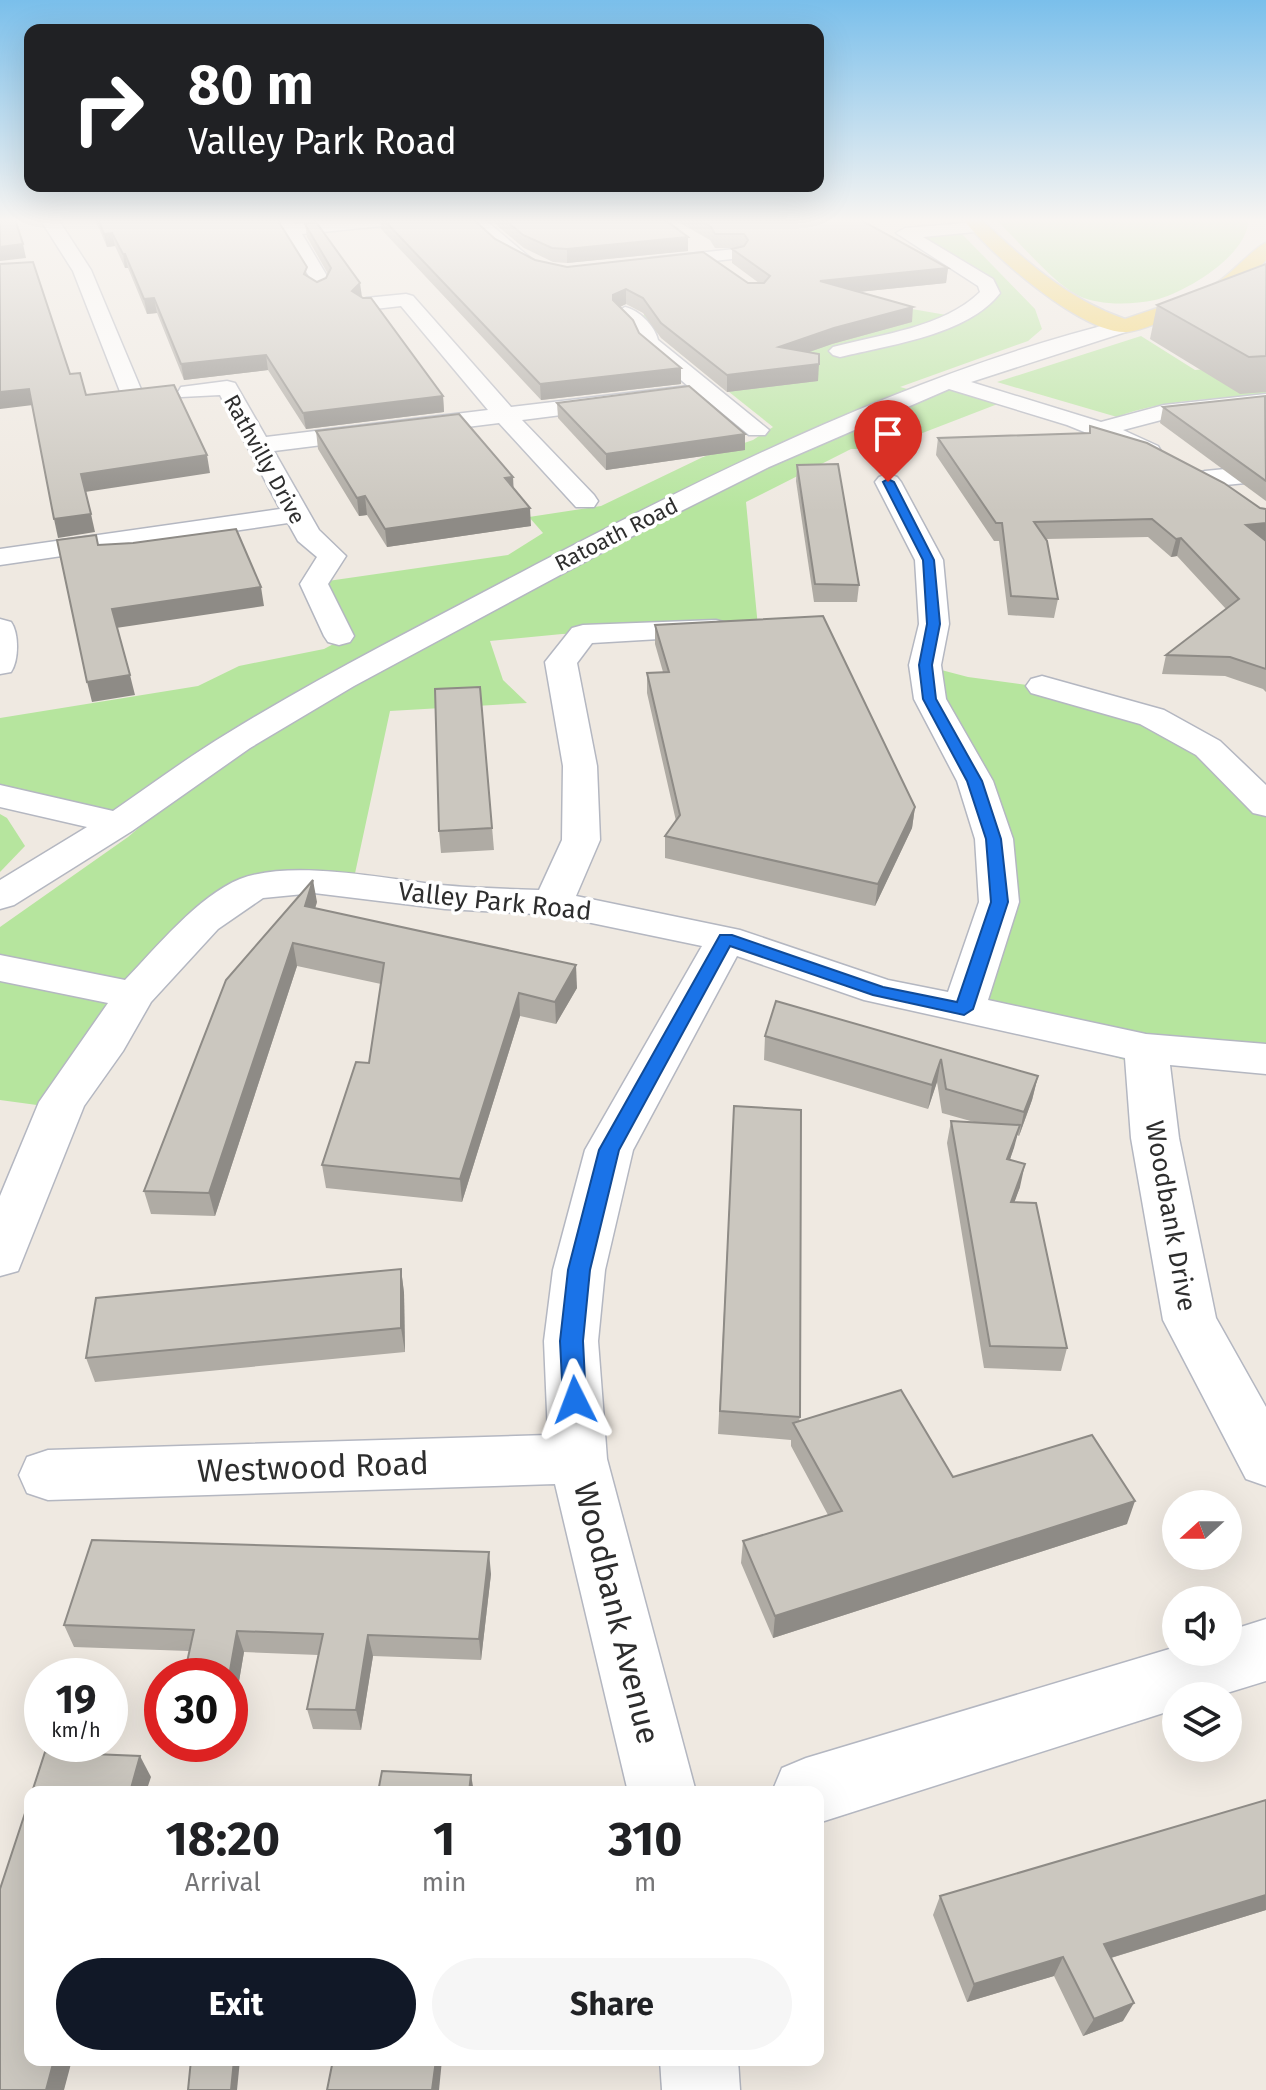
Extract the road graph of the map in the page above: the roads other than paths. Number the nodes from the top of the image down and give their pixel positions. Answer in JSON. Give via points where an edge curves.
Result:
{"nodes":[{"id":1,"x":102,"y":317,"type":"edge"},
{"id":2,"x":420,"y":317,"type":"edge"},
{"id":3,"x":629,"y":317,"type":"edge"},
{"id":4,"x":956,"y":317,"type":"edge"},
{"id":5,"x":1100,"y":317,"type":"edge"},
{"id":6,"x":1149,"y":317,"type":"edge"},
{"id":7,"x":1125,"y":326,"type":"junction"},
{"id":8,"x":882,"y":363,"type":"dead end"},
{"id":9,"x":948,"y":382,"type":"junction"},
{"id":10,"x":707,"y":390,"type":"junction"},
{"id":11,"x":189,"y":392,"type":"dead end"},
{"id":12,"x":132,"y":394,"type":"edge"},
{"id":13,"x":1263,"y":395,"type":"edge"},
{"id":14,"x":505,"y":415,"type":"junction"},
{"id":15,"x":1100,"y":429,"type":"junction"},
{"id":16,"x":757,"y":430,"type":"dead end"},
{"id":17,"x":261,"y":445,"type":"junction"},
{"id":18,"x":1266,"y":473,"type":"edge"},
{"id":19,"x":1205,"y":479,"type":"junction"},
{"id":20,"x":888,"y":482,"type":"dead end"},
{"id":21,"x":1236,"y":497,"type":"edge"},
{"id":22,"x":585,"y":501,"type":"dead end"},
{"id":23,"x":298,"y":514,"type":"junction"},
{"id":24,"x":0,"y":557,"type":"edge"},
{"id":25,"x":0,"y":628,"type":"edge"},
{"id":26,"x":750,"y":628,"type":"edge"},
{"id":27,"x":339,"y":636,"type":"dead end"},
{"id":28,"x":0,"y":665,"type":"edge"},
{"id":29,"x":1042,"y":686,"type":"dead end"},
{"id":30,"x":0,"y":796,"type":"edge"},
{"id":31,"x":1266,"y":805,"type":"edge"},
{"id":32,"x":119,"y":823,"type":"junction"},
{"id":33,"x":0,"y":897,"type":"edge"},
{"id":34,"x":553,"y":903,"type":"junction"},
{"id":35,"x":726,"y":939,"type":"junction"},
{"id":36,"x":0,"y":968,"type":"edge"},
{"id":37,"x":134,"y":995,"type":"junction"},
{"id":38,"x":964,"y":1009,"type":"junction"},
{"id":39,"x":1146,"y":1048,"type":"junction"},
{"id":40,"x":1266,"y":1059,"type":"edge"},
{"id":41,"x":0,"y":1257,"type":"edge"},
{"id":42,"x":578,"y":1459,"type":"junction"},
{"id":43,"x":1266,"y":1461,"type":"edge"},
{"id":44,"x":48,"y":1475,"type":"dead end"},
{"id":45,"x":1266,"y":1650,"type":"edge"},
{"id":46,"x":660,"y":1786,"type":"edge"},
{"id":47,"x":824,"y":1786,"type":"edge"},
{"id":48,"x":699,"y":2066,"type":"edge"},
{"id":49,"x":701,"y":2090,"type":"edge"}],
"edges":[{"from":1,"to":12,"type":"street"},
{"from":2,"to":14,"type":"street"},
{"from":3,"to":10,"type":"street","via":[[646,332],[648,342]]},
{"from":4,"to":8,"type":"street","via":[[833,349]]},
{"from":5,"to":7,"type":"main road"},
{"from":6,"to":7,"type":"main road","name":"Ratoath Road"},
{"from":7,"to":9,"type":"street","name":"Ratoath Road"},
{"from":9,"to":15,"type":"street"},
{"from":9,"to":32,"type":"street","name":"Ratoath Road","via":[[760,462],[447,621],[238,741]]},
{"from":10,"to":14,"type":"street"},
{"from":10,"to":16,"type":"street"},
{"from":11,"to":17,"type":"street","name":"Rathvilly Drive","via":[[227,388]]},
{"from":13,"to":15,"type":"street"},
{"from":14,"to":17,"type":"street"},
{"from":14,"to":22,"type":"street"},
{"from":15,"to":19,"type":"street"},
{"from":17,"to":23,"type":"street","name":"Rathvilly Drive"},
{"from":18,"to":19,"type":"street"},
{"from":19,"to":21,"type":"street"},
{"from":20,"to":38,"type":"street","via":[[929,560],[934,624],[925,665],[930,699],[975,781],[994,839],[999,902]]},
{"from":23,"to":24,"type":"street"},
{"from":23,"to":27,"type":"street","name":"Rathvilly Drive","via":[[308,535],[332,556],[314,584]]},
{"from":25,"to":28,"type":"street"},
{"from":26,"to":34,"type":"street","via":[[583,634],[561,662],[580,766],[581,840]]},
{"from":29,"to":31,"type":"street","via":[[1152,717],[1208,748]]},
{"from":30,"to":32,"type":"street"},
{"from":32,"to":33,"type":"street","name":"Ratoath Road"},
{"from":34,"to":35,"type":"street","name":"Valley Park Road"},
{"from":34,"to":37,"type":"street","name":"Valley Park Road","via":[[314,881],[252,888],[204,921]]},
{"from":35,"to":38,"type":"street","name":"Valley Park Road","via":[[879,991]]},
{"from":35,"to":42,"type":"street","name":"Woodbank Avenue","via":[[609,1150],[579,1270],[573,1327]]},
{"from":36,"to":37,"type":"street"},
{"from":37,"to":41,"type":"street","via":[[62,1102]]},
{"from":38,"to":39,"type":"street","name":"Valley Park Road"},
{"from":39,"to":40,"type":"street","name":"Valley Park Road"},
{"from":39,"to":43,"type":"street","name":"Woodbank Drive","via":[[1155,1138],[1190,1320]]},
{"from":42,"to":44,"type":"street","name":"Westwood Road"},
{"from":42,"to":46,"type":"street","name":"Woodbank Avenue"},
{"from":45,"to":47,"type":"street"},
{"from":48,"to":49,"type":"street"}]}
